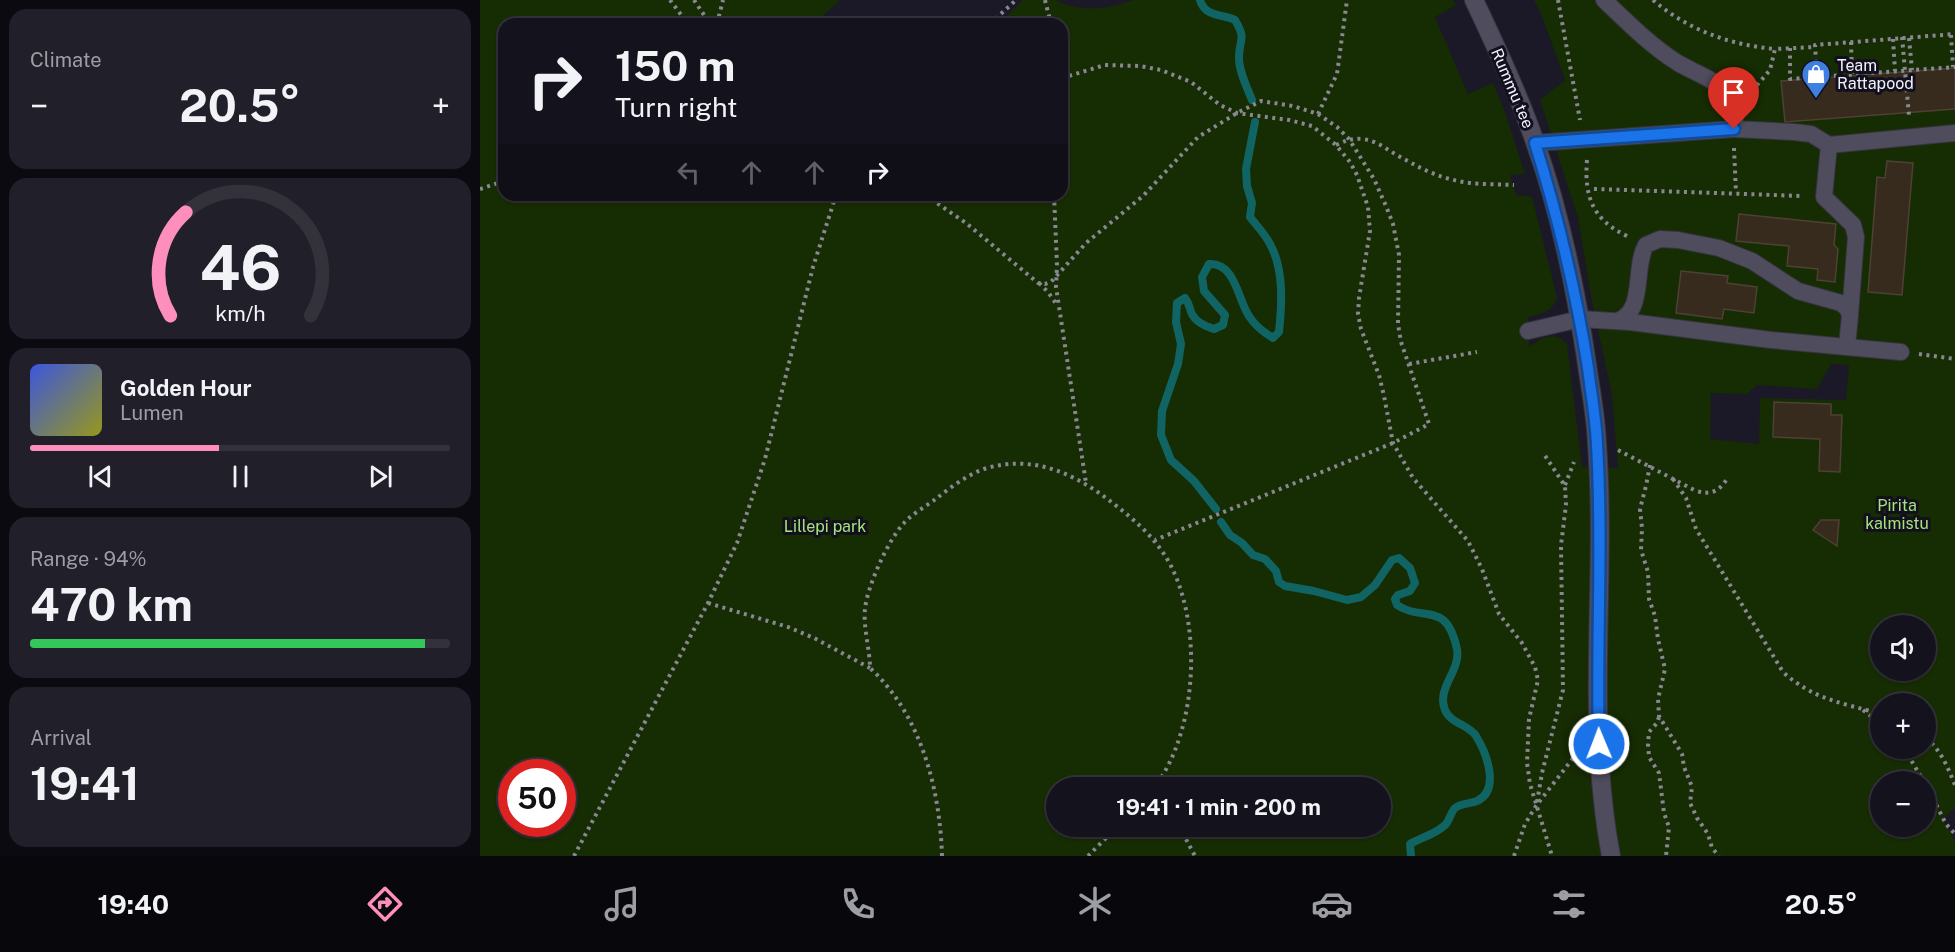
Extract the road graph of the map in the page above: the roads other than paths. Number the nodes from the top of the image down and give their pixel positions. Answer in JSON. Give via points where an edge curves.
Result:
{"nodes":[{"id":1,"x":1474,"y":0,"type":"edge"},
{"id":2,"x":1604,"y":0,"type":"edge"},
{"id":3,"x":1734,"y":129,"type":"junction"},
{"id":4,"x":1955,"y":134,"type":"edge"},
{"id":5,"x":1535,"y":143,"type":"junction"},
{"id":6,"x":1828,"y":145,"type":"junction"},
{"id":7,"x":1850,"y":315,"type":"junction"},
{"id":8,"x":1580,"y":319,"type":"junction"},
{"id":9,"x":1617,"y":321,"type":"junction"},
{"id":10,"x":1528,"y":332,"type":"dead end"},
{"id":11,"x":1847,"y":346,"type":"junction"},
{"id":12,"x":1901,"y":352,"type":"road end"},
{"id":13,"x":1611,"y":856,"type":"edge"}],
"edges":[{"from":1,"to":5,"type":"main road","name":"Rummu tee"},
{"from":2,"to":3,"type":"lane","via":[[1678,63],[1724,90],[1737,110]]},
{"from":3,"to":5,"type":"lane"},
{"from":3,"to":6,"type":"lane","via":[[1811,134]]},
{"from":4,"to":6,"type":"lane"},
{"from":5,"to":8,"type":"main road","name":"Rummu tee","via":[[1552,195]]},
{"from":6,"to":7,"type":"lane","via":[[1824,197],[1853,225],[1856,237]]},
{"from":7,"to":9,"type":"lane","via":[[1840,303],[1798,291],[1734,253],[1660,239],[1646,245],[1642,252],[1635,300],[1629,314]]},
{"from":7,"to":11,"type":"lane"},
{"from":8,"to":9,"type":"lane"},
{"from":8,"to":10,"type":"lane"},
{"from":8,"to":13,"type":"main road","name":"Rummu tee","via":[[1597,443],[1599,763]]},
{"from":9,"to":11,"type":"lane"},
{"from":11,"to":12,"type":"lane"}]}
